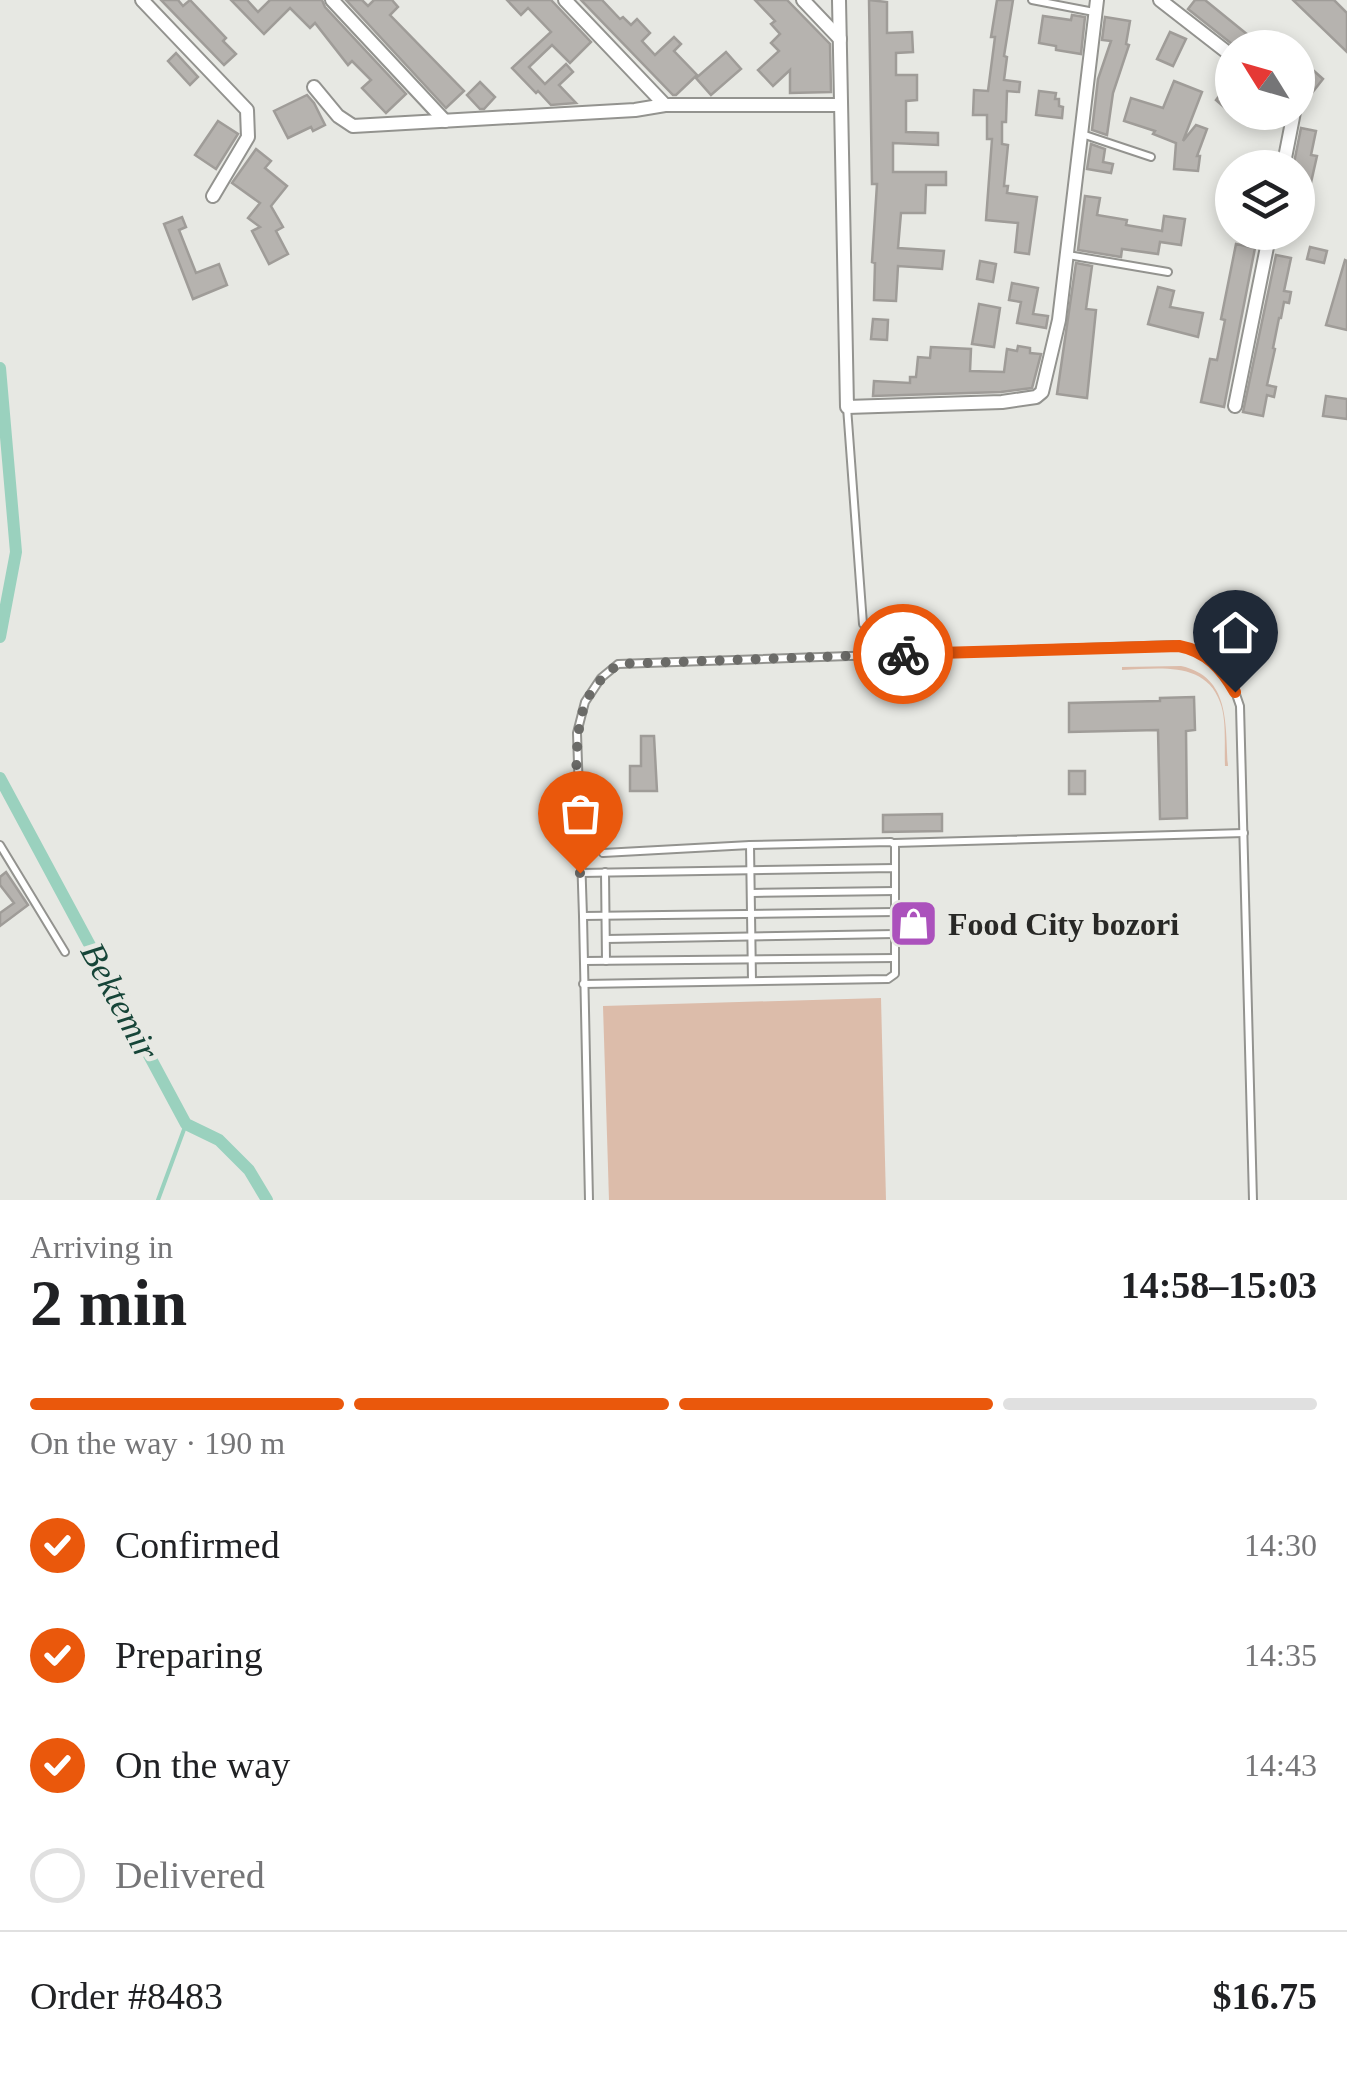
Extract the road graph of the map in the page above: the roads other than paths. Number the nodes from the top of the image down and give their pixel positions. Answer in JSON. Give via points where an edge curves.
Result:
{"nodes":[{"id":1,"x":142,"y":0,"type":"edge"},
{"id":2,"x":332,"y":0,"type":"edge"},
{"id":3,"x":565,"y":0,"type":"edge"},
{"id":4,"x":802,"y":0,"type":"edge"},
{"id":5,"x":839,"y":0,"type":"edge"},
{"id":6,"x":1032,"y":0,"type":"edge"},
{"id":7,"x":1160,"y":0,"type":"edge"},
{"id":8,"x":1096,"y":6,"type":"edge"},
{"id":9,"x":840,"y":39,"type":"junction"},
{"id":10,"x":1215,"y":43,"type":"edge"},
{"id":11,"x":314,"y":87,"type":"dead end"},
{"id":12,"x":841,"y":104,"type":"junction"},
{"id":13,"x":665,"y":105,"type":"junction"},
{"id":14,"x":445,"y":121,"type":"junction"},
{"id":15,"x":1081,"y":134,"type":"junction"},
{"id":16,"x":1151,"y":157,"type":"dead end"},
{"id":17,"x":213,"y":196,"type":"dead end"},
{"id":18,"x":1266,"y":250,"type":"edge"},
{"id":19,"x":1067,"y":255,"type":"junction"},
{"id":20,"x":1168,"y":272,"type":"dead end"},
{"id":21,"x":1236,"y":406,"type":"dead end"},
{"id":22,"x":846,"y":407,"type":"junction"},
{"id":23,"x":864,"y":624,"type":"dead end"},
{"id":24,"x":1244,"y":832,"type":"junction"},
{"id":25,"x":894,"y":842,"type":"junction"},
{"id":26,"x":0,"y":845,"type":"edge"},
{"id":27,"x":750,"y":845,"type":"junction"},
{"id":28,"x":603,"y":853,"type":"dead end"},
{"id":29,"x":895,"y":868,"type":"junction"},
{"id":30,"x":751,"y":870,"type":"junction"},
{"id":31,"x":605,"y":872,"type":"junction"},
{"id":32,"x":580,"y":873,"type":"junction"},
{"id":33,"x":752,"y":892,"type":"junction"},
{"id":34,"x":895,"y":892,"type":"junction"},
{"id":35,"x":895,"y":912,"type":"junction"},
{"id":36,"x":752,"y":914,"type":"junction"},
{"id":37,"x":605,"y":915,"type":"junction"},
{"id":38,"x":584,"y":916,"type":"junction"},
{"id":39,"x":895,"y":934,"type":"junction"},
{"id":40,"x":752,"y":937,"type":"junction"},
{"id":41,"x":606,"y":940,"type":"junction"},
{"id":42,"x":65,"y":952,"type":"dead end"},
{"id":43,"x":895,"y":958,"type":"junction"},
{"id":44,"x":752,"y":959,"type":"junction"},
{"id":45,"x":584,"y":961,"type":"junction"},
{"id":46,"x":606,"y":961,"type":"junction"},
{"id":47,"x":752,"y":982,"type":"junction"},
{"id":48,"x":584,"y":984,"type":"junction"},
{"id":49,"x":589,"y":1200,"type":"edge"},
{"id":50,"x":1253,"y":1200,"type":"edge"}],
"edges":[{"from":1,"to":17,"type":"street","via":[[247,110],[248,137]]},
{"from":2,"to":14,"type":"street"},
{"from":3,"to":13,"type":"street"},
{"from":4,"to":9,"type":"street"},
{"from":5,"to":9,"type":"street"},
{"from":6,"to":8,"type":"lane"},
{"from":7,"to":10,"type":"street"},
{"from":8,"to":15,"type":"street"},
{"from":9,"to":12,"type":"street"},
{"from":11,"to":14,"type":"street","via":[[354,126]]},
{"from":12,"to":13,"type":"street"},
{"from":12,"to":22,"type":"street"},
{"from":13,"to":14,"type":"street"},
{"from":15,"to":16,"type":"lane"},
{"from":15,"to":19,"type":"street"},
{"from":18,"to":21,"type":"street"},
{"from":19,"to":20,"type":"lane"},
{"from":19,"to":22,"type":"street","via":[[1059,320],[1036,397]]},
{"from":22,"to":23,"type":"lane"},
{"from":24,"to":25,"type":"lane"},
{"from":24,"to":32,"type":"lane","via":[[1238,699],[1213,662],[1186,647],[618,664],[586,702],[577,733]]},
{"from":24,"to":50,"type":"lane"},
{"from":25,"to":27,"type":"lane"},
{"from":25,"to":29,"type":"lane"},
{"from":26,"to":42,"type":"lane"},
{"from":27,"to":28,"type":"lane"},
{"from":27,"to":30,"type":"lane"},
{"from":29,"to":30,"type":"lane"},
{"from":29,"to":34,"type":"lane"},
{"from":30,"to":31,"type":"lane"},
{"from":30,"to":33,"type":"lane"},
{"from":31,"to":32,"type":"lane"},
{"from":31,"to":37,"type":"lane"},
{"from":32,"to":38,"type":"lane"},
{"from":33,"to":34,"type":"lane"},
{"from":33,"to":36,"type":"lane"},
{"from":34,"to":35,"type":"lane"},
{"from":35,"to":36,"type":"lane"},
{"from":35,"to":39,"type":"lane"},
{"from":36,"to":37,"type":"lane"},
{"from":36,"to":40,"type":"lane"},
{"from":37,"to":38,"type":"lane"},
{"from":37,"to":41,"type":"lane"},
{"from":38,"to":45,"type":"lane"},
{"from":39,"to":40,"type":"lane"},
{"from":39,"to":43,"type":"lane"},
{"from":40,"to":41,"type":"lane"},
{"from":40,"to":44,"type":"lane"},
{"from":41,"to":46,"type":"lane"},
{"from":43,"to":44,"type":"lane"},
{"from":43,"to":47,"type":"lane","via":[[896,974],[888,979]]},
{"from":44,"to":46,"type":"lane"},
{"from":44,"to":47,"type":"lane"},
{"from":45,"to":46,"type":"lane"},
{"from":45,"to":48,"type":"lane"},
{"from":47,"to":48,"type":"lane"},
{"from":48,"to":49,"type":"lane"}]}
